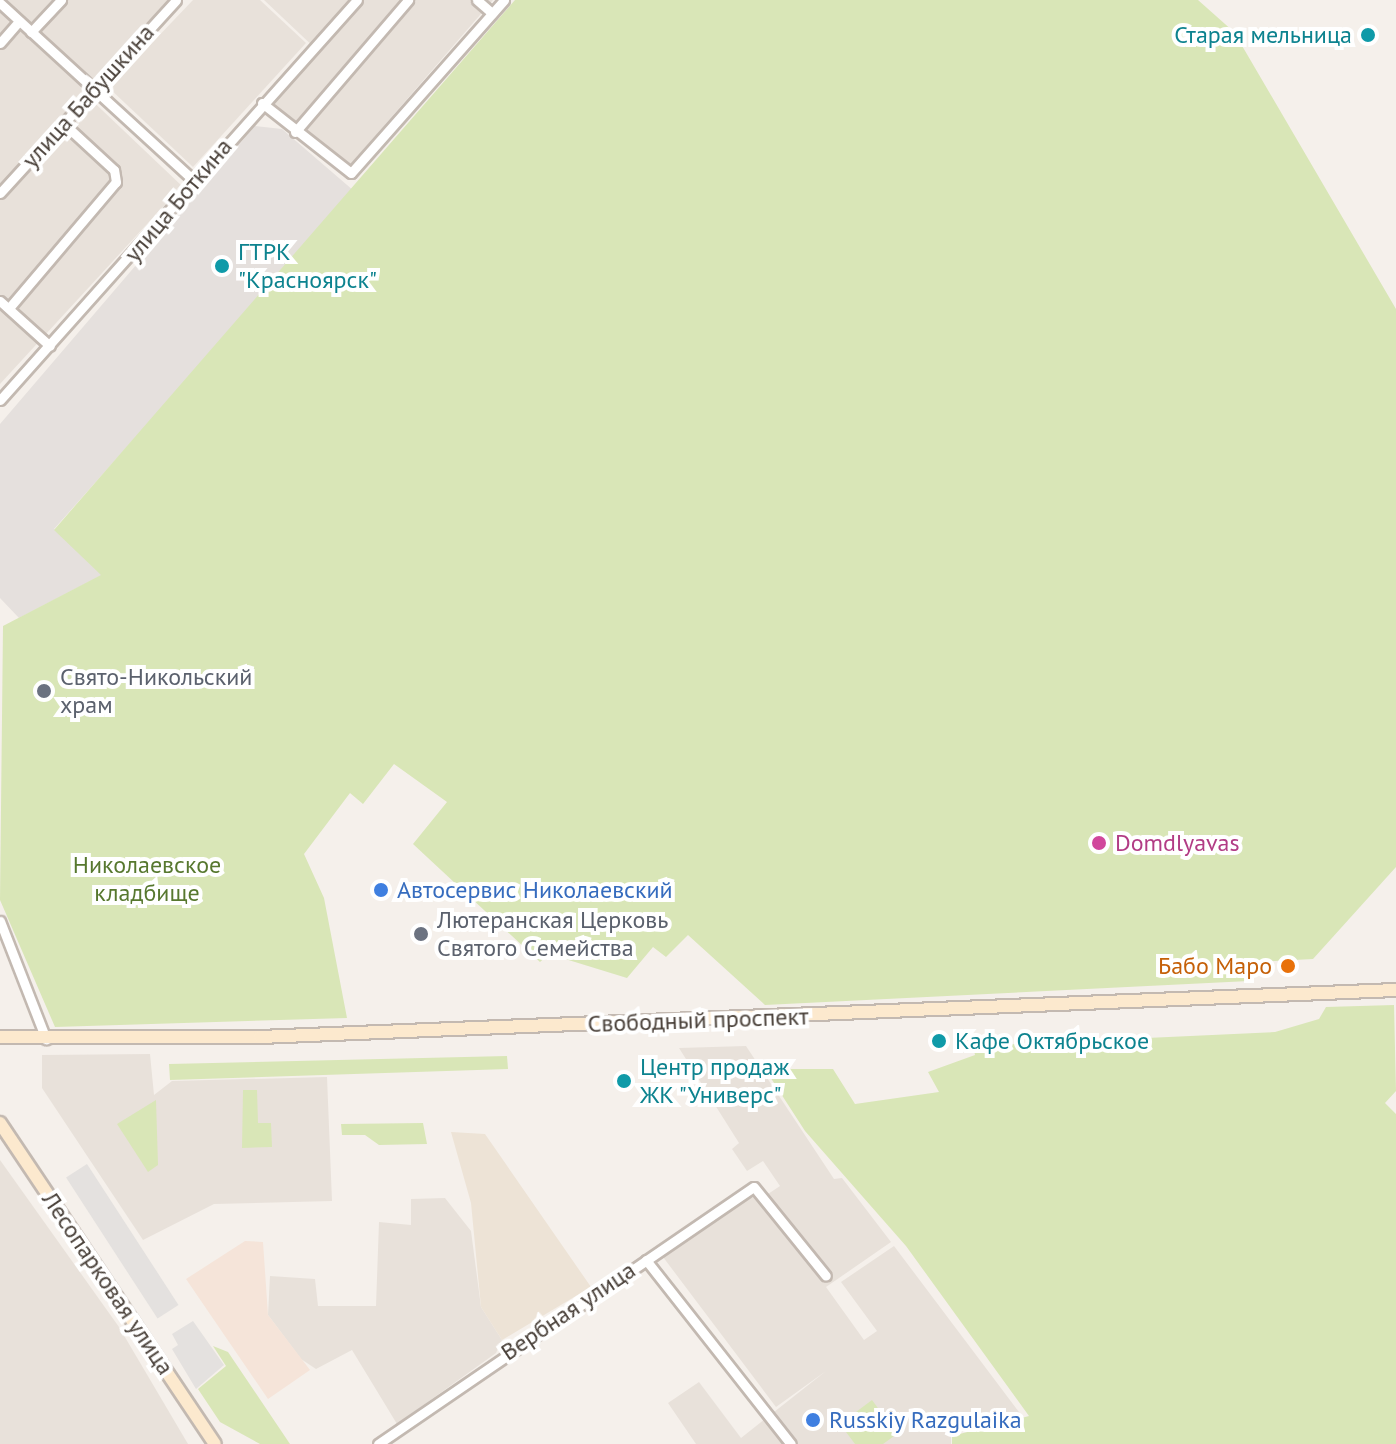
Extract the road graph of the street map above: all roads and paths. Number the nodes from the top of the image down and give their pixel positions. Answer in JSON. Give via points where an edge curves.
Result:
{"nodes":[{"id":1,"x":61,"y":0,"type":"edge"},
{"id":2,"x":176,"y":0,"type":"edge"},
{"id":3,"x":357,"y":0,"type":"edge"},
{"id":4,"x":408,"y":0,"type":"edge"},
{"id":5,"x":477,"y":0,"type":"edge"},
{"id":6,"x":504,"y":0,"type":"edge"},
{"id":7,"x":0,"y":3,"type":"edge"},
{"id":8,"x":492,"y":13,"type":"junction"},
{"id":9,"x":19,"y":21,"type":"junction"},
{"id":10,"x":31,"y":32,"type":"junction"},
{"id":11,"x":0,"y":43,"type":"edge"},
{"id":12,"x":93,"y":91,"type":"junction"},
{"id":13,"x":262,"y":103,"type":"junction"},
{"id":14,"x":63,"y":123,"type":"junction"},
{"id":15,"x":295,"y":132,"type":"junction"},
{"id":16,"x":194,"y":181,"type":"junction"},
{"id":17,"x":0,"y":193,"type":"edge"},
{"id":18,"x":0,"y":301,"type":"edge"},
{"id":19,"x":9,"y":308,"type":"junction"},
{"id":20,"x":50,"y":346,"type":"junction"},
{"id":21,"x":0,"y":400,"type":"edge"},
{"id":22,"x":0,"y":921,"type":"edge"},
{"id":23,"x":1396,"y":990,"type":"edge"},
{"id":24,"x":0,"y":1037,"type":"edge"},
{"id":25,"x":46,"y":1039,"type":"junction"},
{"id":26,"x":0,"y":1123,"type":"edge"},
{"id":27,"x":646,"y":1260,"type":"junction"},
{"id":28,"x":826,"y":1276,"type":"dead end"},
{"id":29,"x":215,"y":1444,"type":"edge"},
{"id":30,"x":378,"y":1444,"type":"edge"},
{"id":31,"x":791,"y":1444,"type":"edge"}],
"edges":[{"from":1,"to":10,"type":"street"},
{"from":2,"to":12,"type":"street","name":"улица Бабушкина"},
{"from":3,"to":13,"type":"street","name":"улица Боткина"},
{"from":4,"to":15,"type":"street"},
{"from":5,"to":8,"type":"street"},
{"from":6,"to":8,"type":"street"},
{"from":7,"to":9,"type":"street"},
{"from":8,"to":15,"type":"street","via":[[351,173]]},
{"from":9,"to":10,"type":"street"},
{"from":9,"to":11,"type":"street"},
{"from":10,"to":12,"type":"street"},
{"from":12,"to":14,"type":"street","name":"улица Бабушкина"},
{"from":12,"to":16,"type":"street"},
{"from":13,"to":15,"type":"street"},
{"from":13,"to":16,"type":"street","name":"улица Боткина"},
{"from":14,"to":17,"type":"street","name":"улица Бабушкина"},
{"from":14,"to":19,"type":"street","via":[[114,170],[116,182]]},
{"from":16,"to":20,"type":"street","name":"улица Боткина"},
{"from":18,"to":19,"type":"street"},
{"from":19,"to":20,"type":"street"},
{"from":20,"to":21,"type":"street","name":"улица Боткина"},
{"from":22,"to":25,"type":"street"},
{"from":23,"to":25,"type":"main road","name":"Свободный проспект"},
{"from":24,"to":25,"type":"main road","name":"Свободный проспект"},
{"from":26,"to":29,"type":"main road","name":"Лесопарковая улица"},
{"from":27,"to":28,"type":"street","name":"Вербная улица","via":[[761,1189]]},
{"from":27,"to":30,"type":"street","name":"Вербная улица"},
{"from":27,"to":31,"type":"street"}]}
